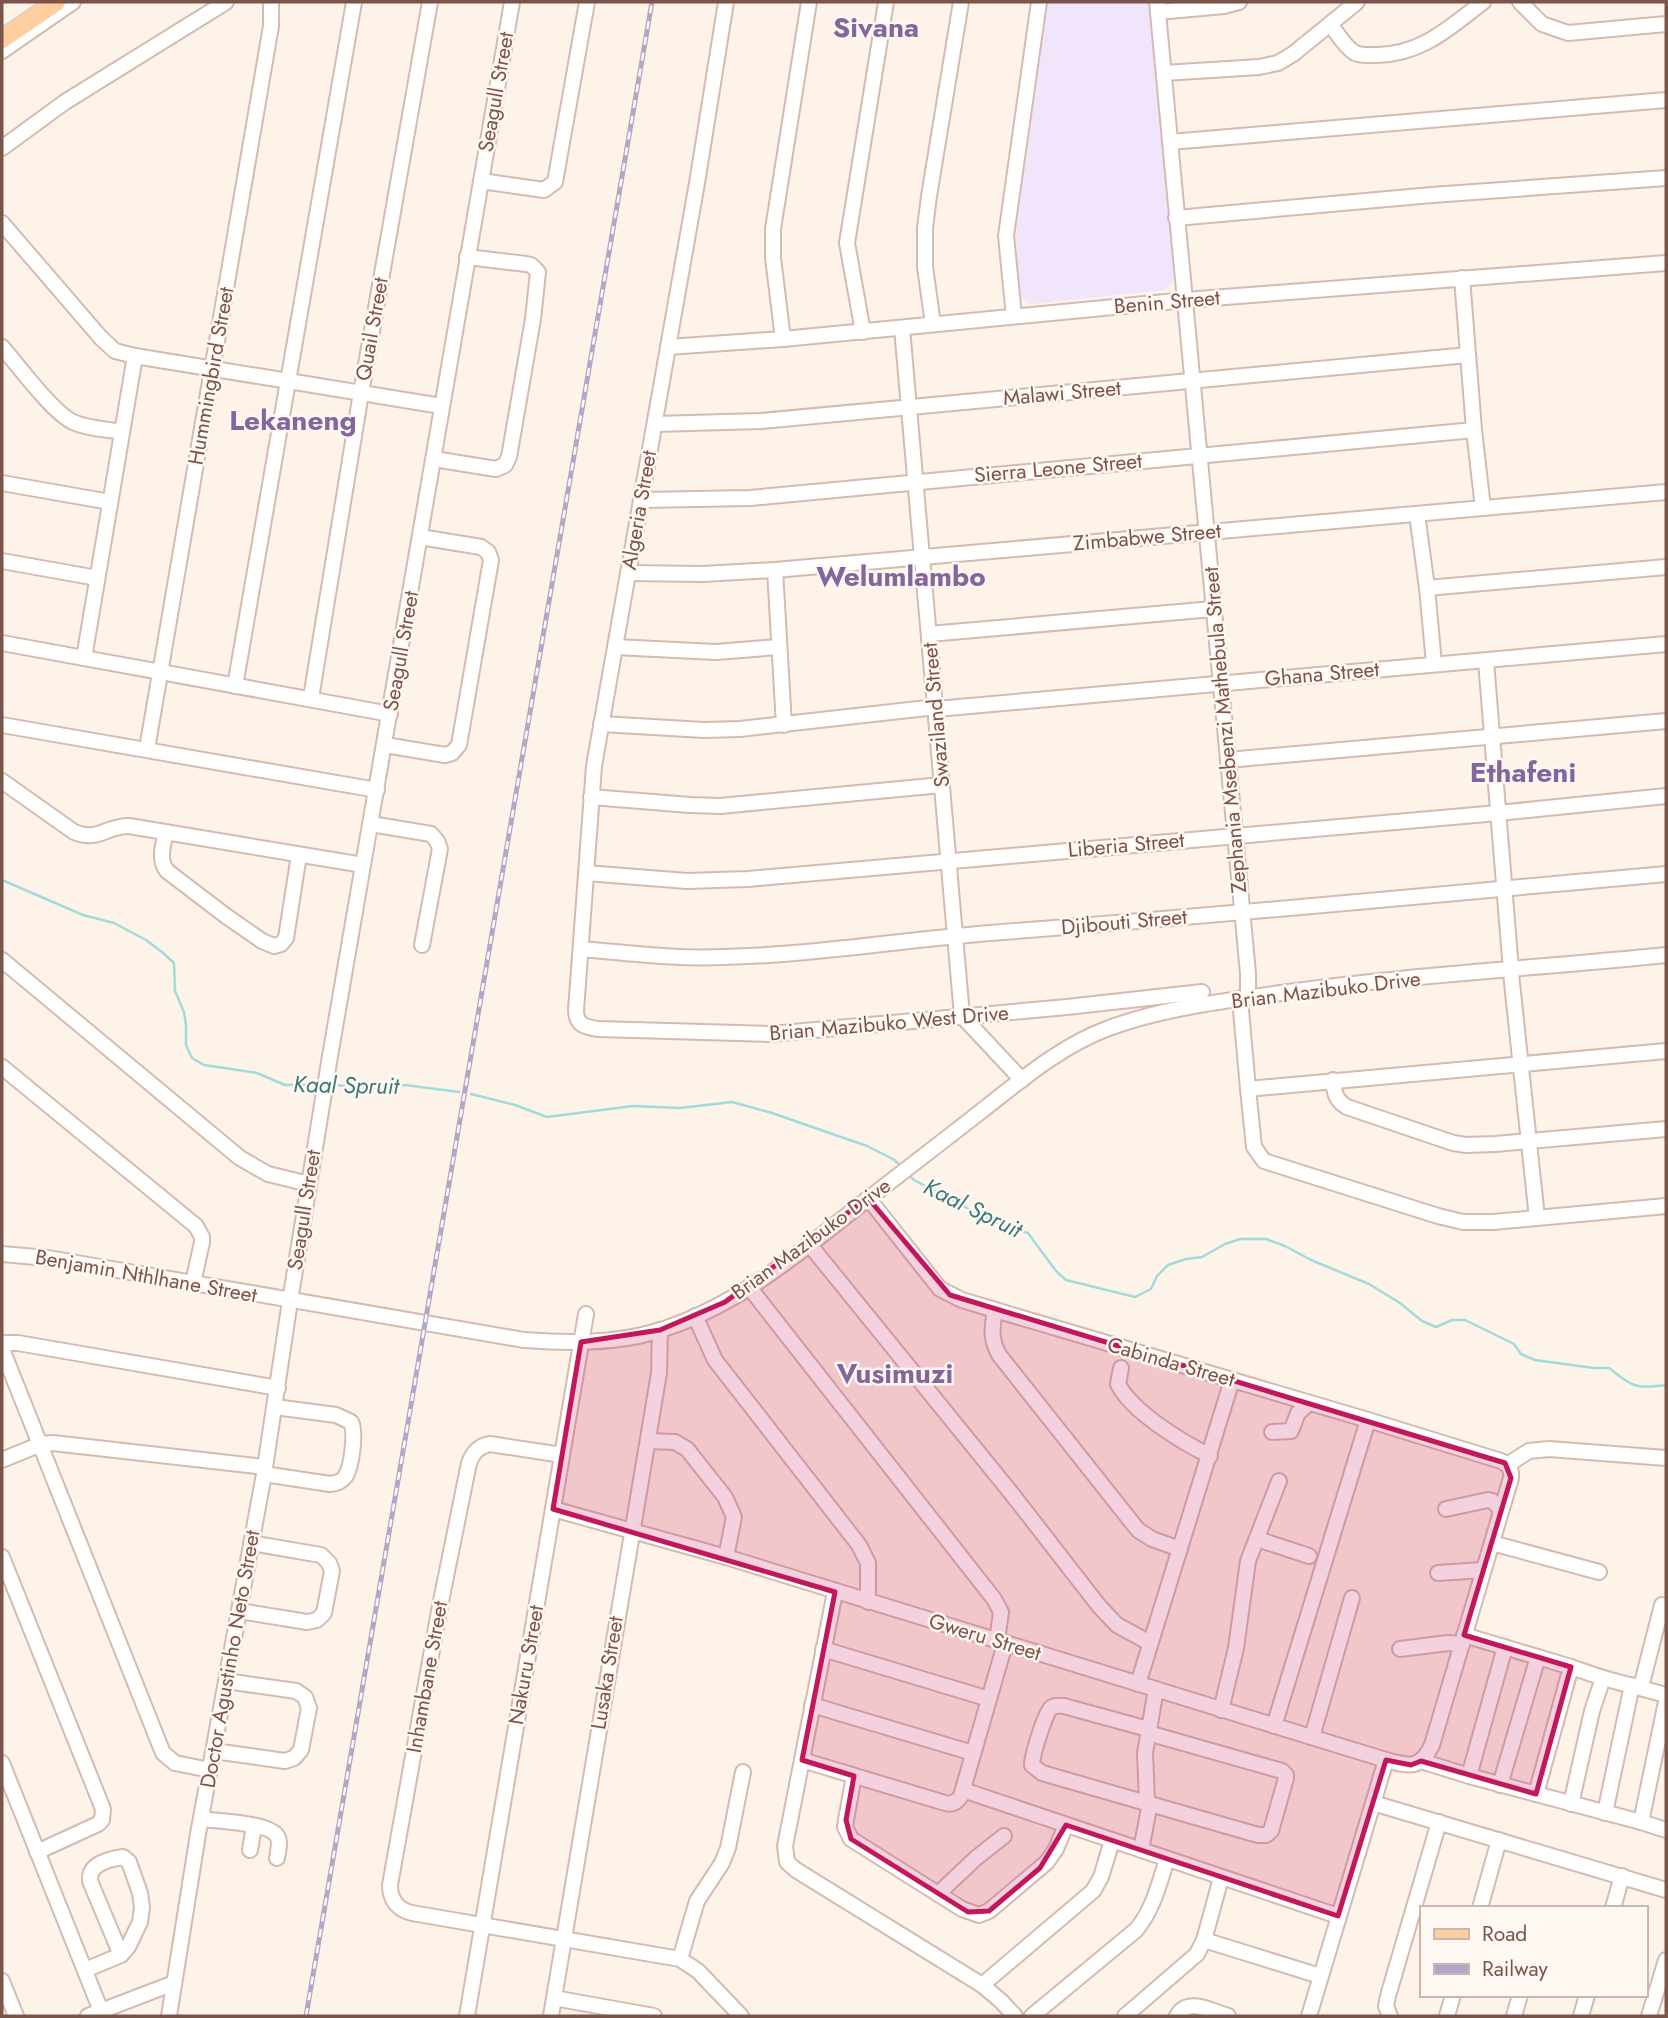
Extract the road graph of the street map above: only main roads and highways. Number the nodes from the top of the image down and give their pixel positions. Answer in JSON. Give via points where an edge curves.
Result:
{"nodes":[{"id":1,"x":57,"y":2,"type":"edge"},
{"id":2,"x":2,"y":39,"type":"edge"}],
"edges":[{"from":1,"to":2,"type":"main road"}]}
